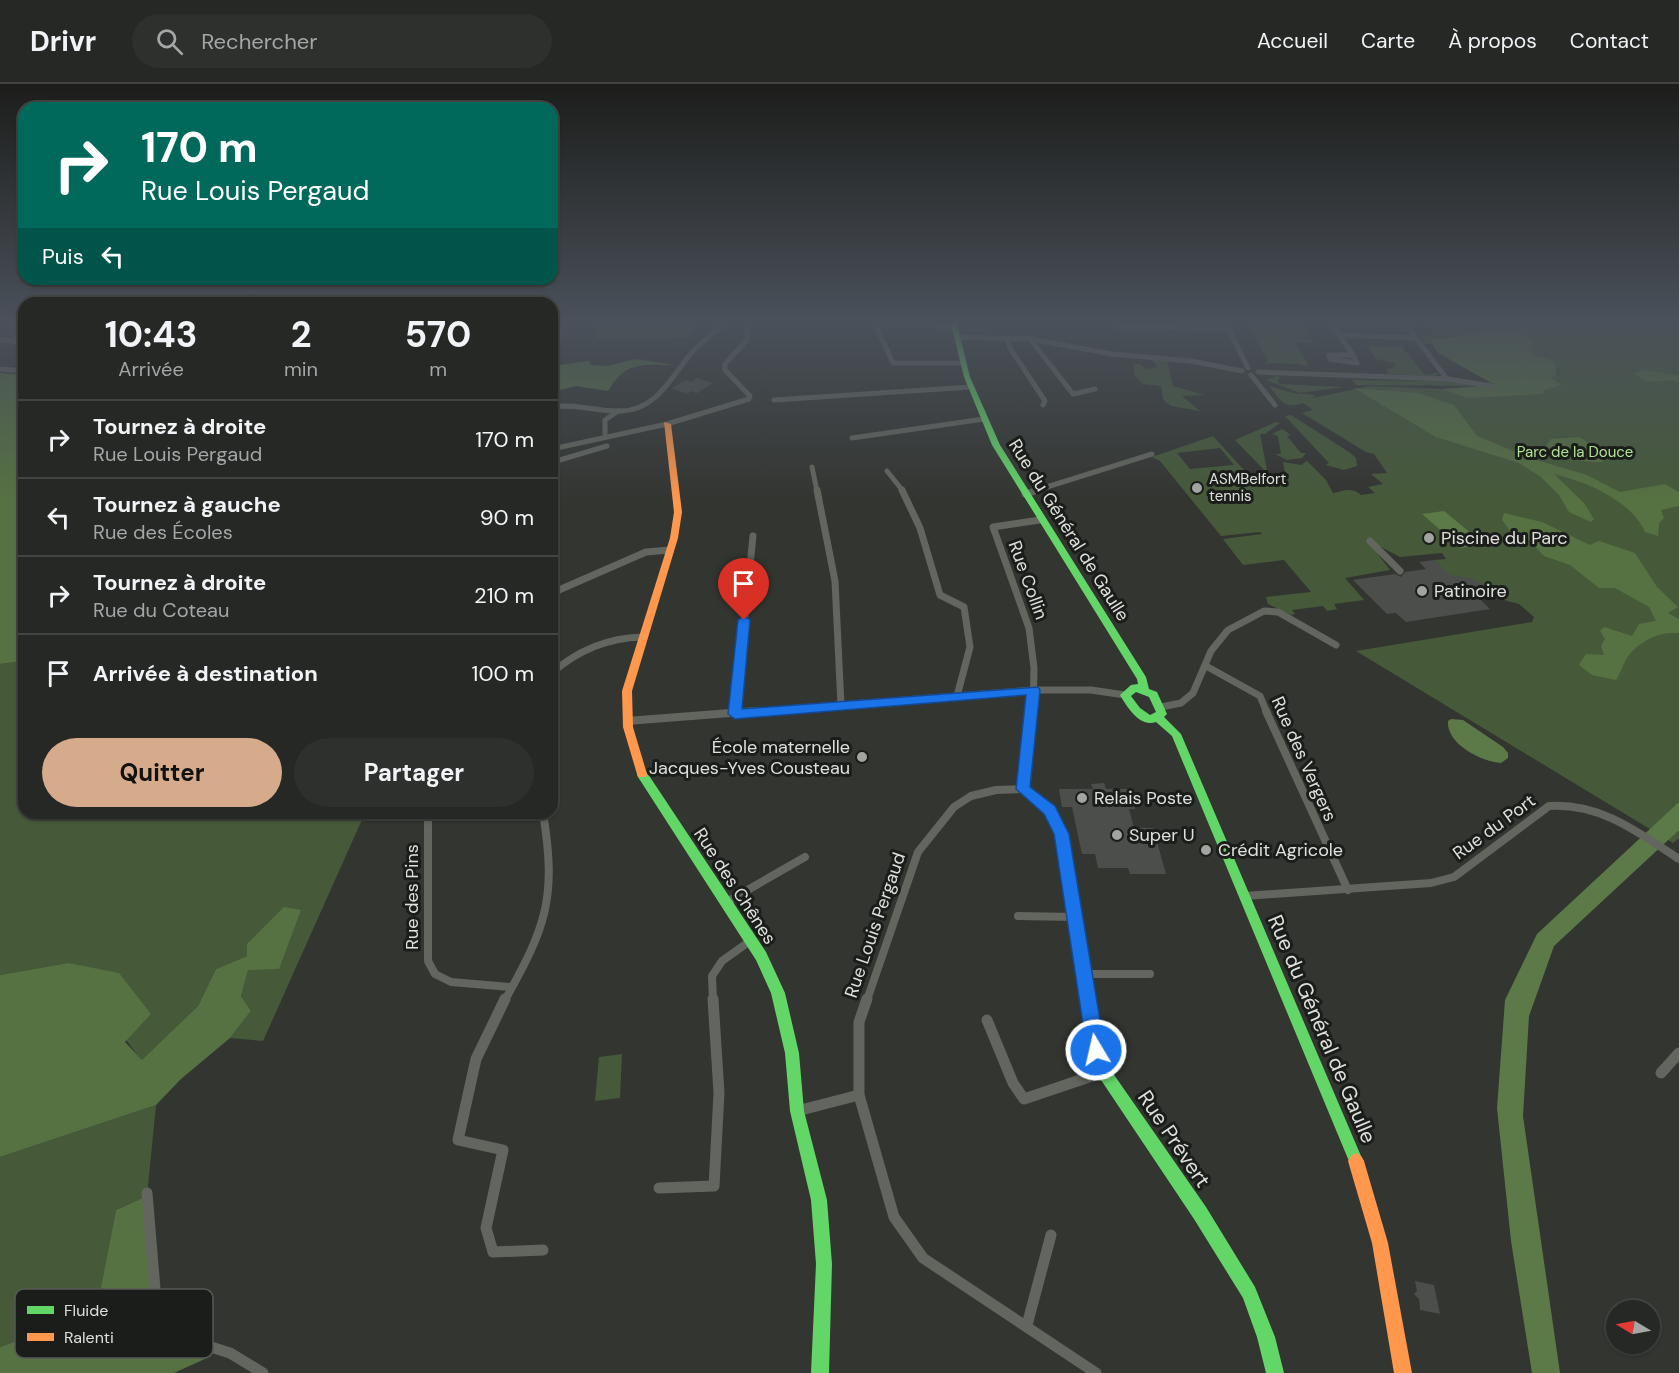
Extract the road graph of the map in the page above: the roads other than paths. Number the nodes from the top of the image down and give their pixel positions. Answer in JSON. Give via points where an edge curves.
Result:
{"nodes":[{"id":1,"x":670,"y":380,"type":"edge"},
{"id":2,"x":735,"y":380,"type":"edge"},
{"id":3,"x":969,"y":380,"type":"edge"},
{"id":4,"x":1031,"y":380,"type":"edge"},
{"id":5,"x":1062,"y":380,"type":"edge"},
{"id":6,"x":1255,"y":380,"type":"edge"},
{"id":7,"x":1459,"y":380,"type":"edge"},
{"id":8,"x":1492,"y":386,"type":"dead end"},
{"id":9,"x":971,"y":387,"type":"junction"},
{"id":10,"x":1095,"y":389,"type":"dead end"},
{"id":11,"x":774,"y":400,"type":"dead end"},
{"id":12,"x":1043,"y":405,"type":"dead end"},
{"id":13,"x":1275,"y":405,"type":"dead end"},
{"id":14,"x":558,"y":406,"type":"edge"},
{"id":15,"x":618,"y":411,"type":"junction"},
{"id":16,"x":984,"y":419,"type":"junction"},
{"id":17,"x":668,"y":428,"type":"junction"},
{"id":18,"x":605,"y":433,"type":"dead end"},
{"id":19,"x":852,"y":438,"type":"dead end"},
{"id":20,"x":608,"y":446,"type":"dead end"},
{"id":21,"x":558,"y":447,"type":"edge"},
{"id":22,"x":1152,"y":454,"type":"dead end"},
{"id":23,"x":558,"y":461,"type":"edge"},
{"id":24,"x":812,"y":467,"type":"dead end"},
{"id":25,"x":886,"y":471,"type":"dead end"},
{"id":26,"x":1025,"y":494,"type":"junction"},
{"id":27,"x":1040,"y":520,"type":"junction"},
{"id":28,"x":753,"y":536,"type":"dead end"},
{"id":29,"x":1370,"y":541,"type":"dead end"},
{"id":30,"x":670,"y":550,"type":"junction"},
{"id":31,"x":1400,"y":571,"type":"dead end"},
{"id":32,"x":558,"y":591,"type":"edge"},
{"id":33,"x":642,"y":637,"type":"junction"},
{"id":34,"x":1336,"y":645,"type":"dead end"},
{"id":35,"x":1206,"y":666,"type":"junction"},
{"id":36,"x":558,"y":669,"type":"edge"},
{"id":37,"x":1144,"y":688,"type":"junction"},
{"id":38,"x":1033,"y":690,"type":"junction"},
{"id":39,"x":1125,"y":695,"type":"junction"},
{"id":40,"x":957,"y":696,"type":"junction"},
{"id":41,"x":841,"y":705,"type":"junction"},
{"id":42,"x":1161,"y":707,"type":"junction"},
{"id":43,"x":735,"y":714,"type":"junction"},
{"id":44,"x":1158,"y":718,"type":"junction"},
{"id":45,"x":627,"y":721,"type":"junction"},
{"id":46,"x":1023,"y":789,"type":"junction"},
{"id":47,"x":428,"y":819,"type":"edge"},
{"id":48,"x":544,"y":819,"type":"edge"},
{"id":49,"x":805,"y":856,"type":"dead end"},
{"id":50,"x":1679,"y":858,"type":"edge"},
{"id":51,"x":1348,"y":890,"type":"junction"},
{"id":52,"x":1245,"y":896,"type":"junction"},
{"id":53,"x":725,"y":903,"type":"junction"},
{"id":54,"x":1017,"y":916,"type":"dead end"},
{"id":55,"x":1075,"y":917,"type":"junction"},
{"id":56,"x":750,"y":941,"type":"junction"},
{"id":57,"x":1084,"y":974,"type":"junction"},
{"id":58,"x":1150,"y":974,"type":"dead end"},
{"id":59,"x":511,"y":987,"type":"junction"},
{"id":60,"x":987,"y":1020,"type":"dead end"},
{"id":61,"x":1679,"y":1053,"type":"edge"},
{"id":62,"x":1104,"y":1072,"type":"junction"},
{"id":63,"x":1661,"y":1073,"type":"dead end"},
{"id":64,"x":859,"y":1095,"type":"junction"},
{"id":65,"x":797,"y":1111,"type":"junction"},
{"id":66,"x":659,"y":1188,"type":"dead end"},
{"id":67,"x":147,"y":1193,"type":"dead end"},
{"id":68,"x":1051,"y":1235,"type":"dead end"},
{"id":69,"x":543,"y":1250,"type":"dead end"},
{"id":70,"x":155,"y":1289,"type":"edge"},
{"id":71,"x":1027,"y":1325,"type":"junction"},
{"id":72,"x":213,"y":1348,"type":"edge"},
{"id":73,"x":263,"y":1373,"type":"edge"},
{"id":74,"x":820,"y":1373,"type":"edge"},
{"id":75,"x":1095,"y":1373,"type":"edge"},
{"id":76,"x":1275,"y":1373,"type":"edge"},
{"id":77,"x":1404,"y":1373,"type":"edge"}],
"edges":[{"from":1,"to":15,"type":"street","via":[[656,398],[635,409]]},
{"from":2,"to":17,"type":"street","via":[[749,399]]},
{"from":3,"to":9,"type":"street","name":"Rue du Général de Gaulle"},
{"from":4,"to":12,"type":"street","via":[[1045,401]]},
{"from":5,"to":10,"type":"street","via":[[1073,394]]},
{"from":6,"to":13,"type":"street"},
{"from":7,"to":8,"type":"street"},
{"from":9,"to":11,"type":"street"},
{"from":9,"to":16,"type":"street","name":"Rue du Général de Gaulle"},
{"from":14,"to":15,"type":"street","via":[[572,403]]},
{"from":15,"to":18,"type":"street","via":[[605,420]]},
{"from":16,"to":19,"type":"street"},
{"from":16,"to":26,"type":"street","name":"Rue du Général de Gaulle"},
{"from":17,"to":21,"type":"street"},
{"from":17,"to":30,"type":"street","name":"Rue des Chênes","via":[[678,512]]},
{"from":20,"to":23,"type":"street","via":[[591,447]]},
{"from":22,"to":26,"type":"street"},
{"from":24,"to":41,"type":"street","via":[[835,580]]},
{"from":25,"to":40,"type":"street","via":[[893,475],[913,510],[940,595],[964,607],[970,647]]},
{"from":26,"to":27,"type":"street","name":"Rue du Général de Gaulle"},
{"from":27,"to":37,"type":"street","name":"Rue du Général de Gaulle","via":[[1142,679]]},
{"from":27,"to":38,"type":"street","name":"Rue Collin","via":[[993,527],[1029,626],[1036,661]]},
{"from":28,"to":43,"type":"street"},
{"from":29,"to":31,"type":"street"},
{"from":30,"to":32,"type":"street","via":[[646,552]]},
{"from":30,"to":33,"type":"street","name":"Rue des Chênes"},
{"from":33,"to":36,"type":"street","via":[[602,643],[584,650]]},
{"from":33,"to":45,"type":"street","name":"Rue des Chênes","via":[[629,679]]},
{"from":34,"to":35,"type":"street","via":[[1278,612],[1264,610],[1228,630],[1211,651]]},
{"from":35,"to":42,"type":"street","via":[[1193,693],[1181,703]]},
{"from":35,"to":51,"type":"street","name":"Rue des Vergers","via":[[1260,696]]},
{"from":37,"to":39,"type":"street","via":[[1135,687]]},
{"from":37,"to":42,"type":"street"},
{"from":38,"to":39,"type":"street","via":[[1091,690]]},
{"from":38,"to":40,"type":"street"},
{"from":38,"to":46,"type":"street"},
{"from":39,"to":44,"type":"street","via":[[1141,717]]},
{"from":40,"to":41,"type":"street"},
{"from":41,"to":43,"type":"street"},
{"from":42,"to":44,"type":"street"},
{"from":43,"to":45,"type":"street"},
{"from":44,"to":52,"type":"street","name":"Rue du Général de Gaulle","via":[[1176,734]]},
{"from":45,"to":53,"type":"street","name":"Rue des Chênes","via":[[630,744],[641,772]]},
{"from":46,"to":55,"type":"street","name":"Rue Prévert","via":[[1050,810],[1061,834]]},
{"from":46,"to":64,"type":"street","name":"Rue Louis Pergaud","via":[[971,796],[954,807],[918,852],[859,1022]]},
{"from":47,"to":59,"type":"street","name":"Rue des Pins","via":[[428,961],[435,974],[451,982]]},
{"from":48,"to":59,"type":"street","via":[[549,843],[549,894],[534,947]]},
{"from":49,"to":53,"type":"street"},
{"from":50,"to":51,"type":"street","name":"Rue du Port","via":[[1609,815],[1566,804],[1549,807],[1454,877],[1431,883]]},
{"from":51,"to":52,"type":"street","name":"Rue du Port"},
{"from":52,"to":77,"type":"street","name":"Rue du Général de Gaulle","via":[[1364,1181],[1393,1304]]},
{"from":53,"to":56,"type":"street","name":"Rue des Chênes"},
{"from":54,"to":55,"type":"street"},
{"from":55,"to":57,"type":"street","name":"Rue Prévert"},
{"from":56,"to":65,"type":"street","name":"Rue des Chênes","via":[[778,993],[792,1053]]},
{"from":56,"to":66,"type":"street","via":[[722,961],[712,976],[719,1094],[714,1186]]},
{"from":57,"to":58,"type":"street"},
{"from":57,"to":62,"type":"street","name":"Rue Prévert","via":[[1096,1050]]},
{"from":59,"to":69,"type":"street","via":[[476,1059],[458,1140],[503,1150],[486,1228],[493,1251]]},
{"from":60,"to":62,"type":"street","via":[[1013,1083],[1024,1099]]},
{"from":61,"to":63,"type":"street"},
{"from":62,"to":76,"type":"street","name":"Rue Prévert","via":[[1250,1293]]},
{"from":64,"to":65,"type":"street"},
{"from":64,"to":71,"type":"street","via":[[894,1217],[923,1258]]},
{"from":65,"to":74,"type":"street","name":"Rue des Chênes","via":[[819,1200],[824,1264]]},
{"from":67,"to":70,"type":"street"},
{"from":68,"to":71,"type":"street"},
{"from":71,"to":75,"type":"street"},
{"from":72,"to":73,"type":"street"}]}
